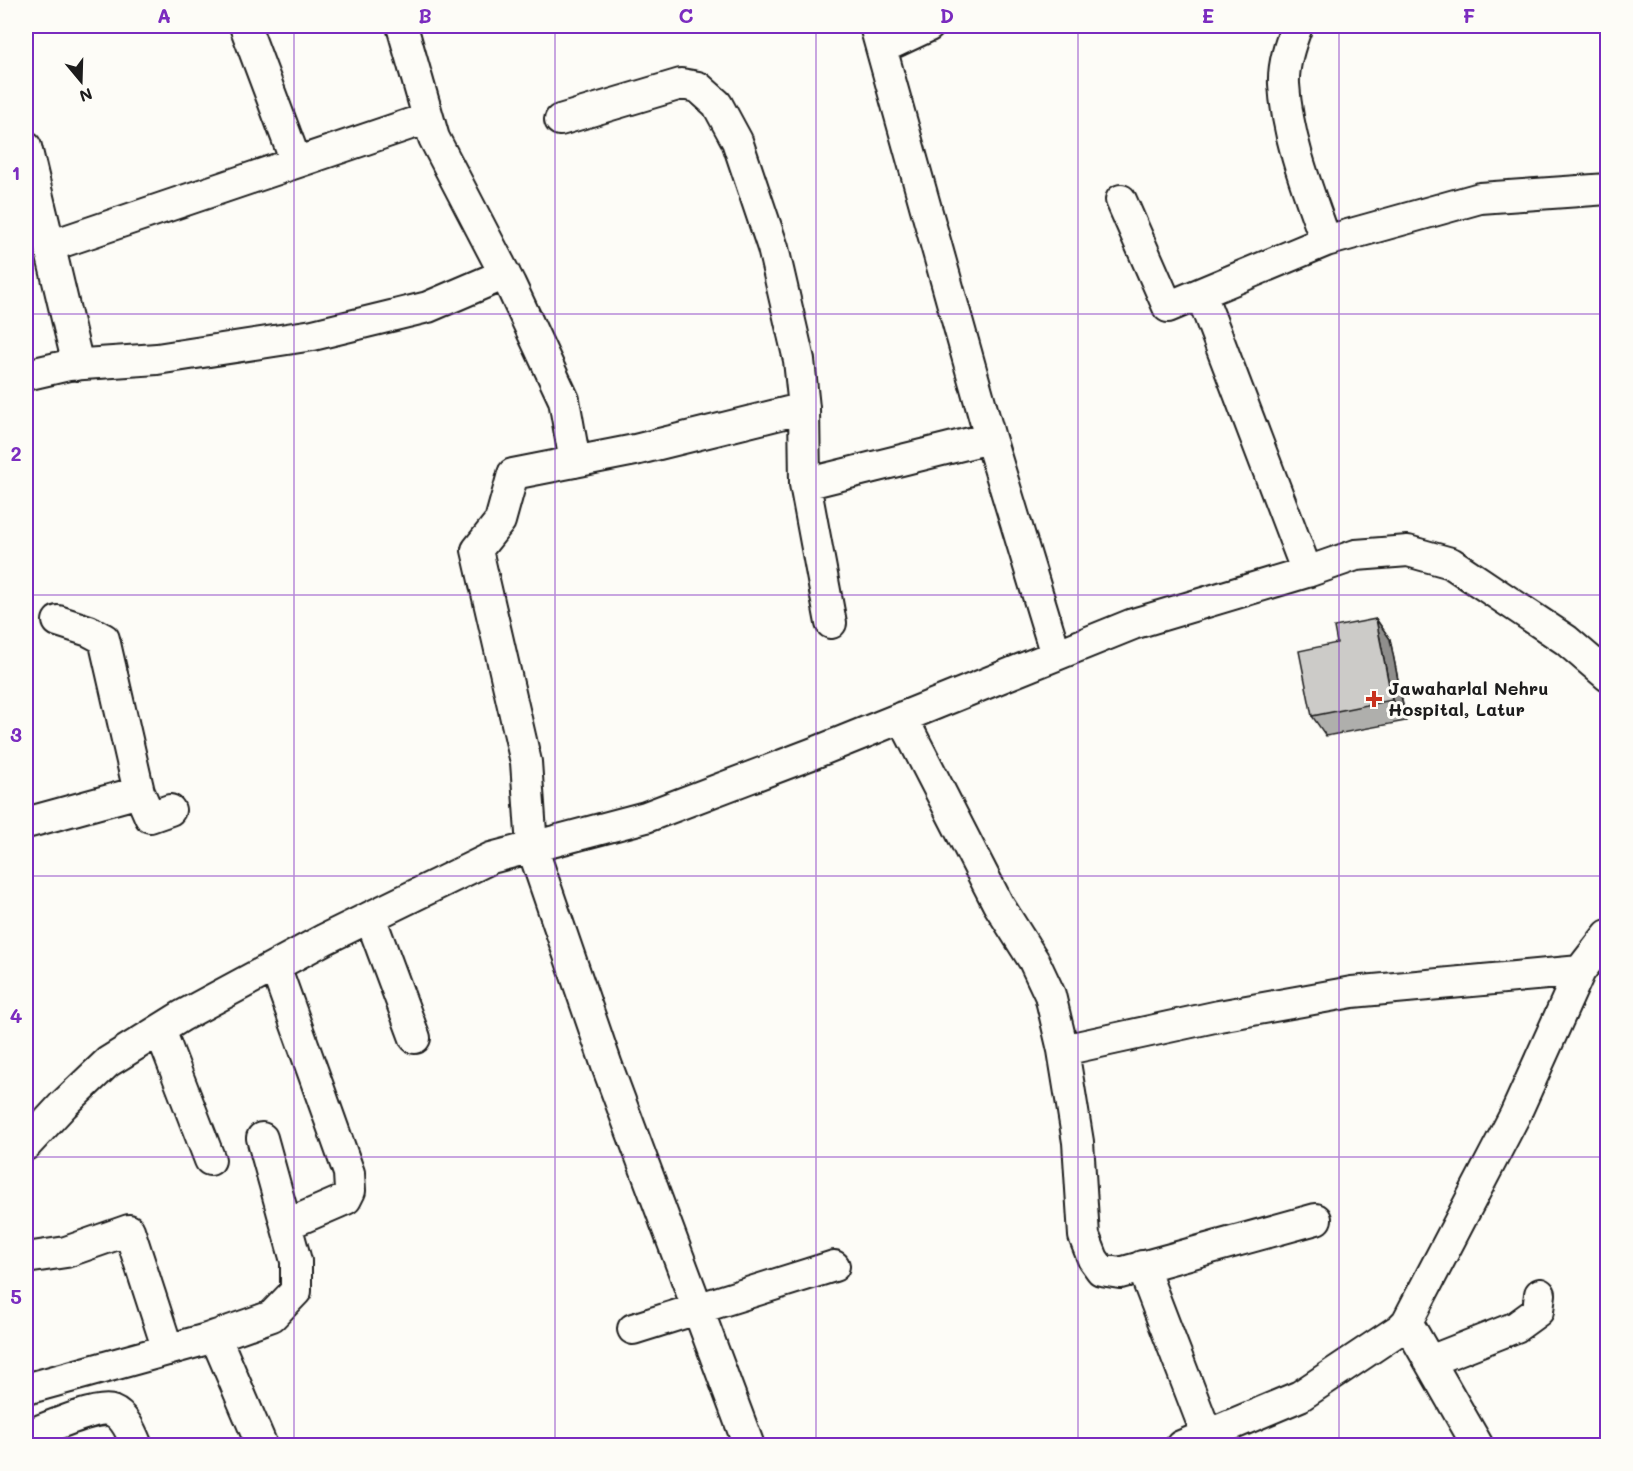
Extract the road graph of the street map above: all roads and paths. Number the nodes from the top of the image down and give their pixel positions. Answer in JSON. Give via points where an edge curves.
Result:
{"nodes":[{"id":1,"x":245,"y":26,"type":"edge"},
{"id":2,"x":402,"y":26,"type":"edge"},
{"id":3,"x":929,"y":26,"type":"edge"},
{"id":4,"x":1297,"y":26,"type":"edge"},
{"id":5,"x":878,"y":37,"type":"edge"},
{"id":6,"x":428,"y":118,"type":"junction"},
{"id":7,"x":560,"y":120,"type":"dead end"},
{"id":8,"x":26,"y":147,"type":"edge"},
{"id":9,"x":296,"y":162,"type":"junction"},
{"id":10,"x":1608,"y":189,"type":"edge"},
{"id":11,"x":1121,"y":200,"type":"dead end"},
{"id":12,"x":1326,"y":241,"type":"junction"},
{"id":13,"x":50,"y":246,"type":"junction"},
{"id":14,"x":505,"y":274,"type":"junction"},
{"id":15,"x":1201,"y":294,"type":"junction"},
{"id":16,"x":78,"y":364,"type":"junction"},
{"id":17,"x":26,"y":375,"type":"edge"},
{"id":18,"x":804,"y":408,"type":"junction"},
{"id":19,"x":990,"y":438,"type":"junction"},
{"id":20,"x":575,"y":462,"type":"junction"},
{"id":21,"x":805,"y":484,"type":"junction"},
{"id":22,"x":1307,"y":572,"type":"junction"},
{"id":23,"x":58,"y":621,"type":"dead end"},
{"id":24,"x":831,"y":623,"type":"dead end"},
{"id":25,"x":1056,"y":655,"type":"junction"},
{"id":26,"x":1608,"y":676,"type":"edge"},
{"id":27,"x":902,"y":717,"type":"junction"},
{"id":28,"x":139,"y":792,"type":"junction"},
{"id":29,"x":170,"y":810,"type":"dead end"},
{"id":30,"x":26,"y":823,"type":"edge"},
{"id":31,"x":532,"y":847,"type":"junction"},
{"id":32,"x":370,"y":917,"type":"junction"},
{"id":33,"x":1608,"y":935,"type":"edge"},
{"id":34,"x":275,"y":966,"type":"junction"},
{"id":35,"x":1580,"y":971,"type":"junction"},
{"id":36,"x":160,"y":1030,"type":"junction"},
{"id":37,"x":415,"y":1038,"type":"dead end"},
{"id":38,"x":1063,"y":1050,"type":"junction"},
{"id":39,"x":262,"y":1138,"type":"dead end"},
{"id":40,"x":26,"y":1145,"type":"edge"},
{"id":41,"x":210,"y":1160,"type":"dead end"},
{"id":42,"x":1317,"y":1219,"type":"dead end"},
{"id":43,"x":286,"y":1225,"type":"junction"},
{"id":44,"x":26,"y":1258,"type":"edge"},
{"id":45,"x":834,"y":1266,"type":"dead end"},
{"id":46,"x":1142,"y":1266,"type":"junction"},
{"id":47,"x":1540,"y":1294,"type":"dead end"},
{"id":48,"x":698,"y":1309,"type":"junction"},
{"id":49,"x":1407,"y":1322,"type":"junction"},
{"id":50,"x":633,"y":1329,"type":"dead end"},
{"id":51,"x":215,"y":1336,"type":"junction"},
{"id":52,"x":168,"y":1350,"type":"junction"},
{"id":53,"x":1430,"y":1361,"type":"junction"},
{"id":54,"x":26,"y":1389,"type":"edge"},
{"id":55,"x":26,"y":1436,"type":"edge"},
{"id":56,"x":1194,"y":1440,"type":"edge"},
{"id":57,"x":136,"y":1446,"type":"edge"},
{"id":58,"x":262,"y":1446,"type":"edge"},
{"id":59,"x":749,"y":1446,"type":"edge"},
{"id":60,"x":1478,"y":1446,"type":"edge"}],
"edges":[{"from":1,"to":9,"type":"street"},
{"from":2,"to":6,"type":"street"},
{"from":3,"to":5,"type":"street"},
{"from":4,"to":12,"type":"street","via":[[1284,83],[1291,132]]},
{"from":5,"to":19,"type":"street"},
{"from":6,"to":9,"type":"street"},
{"from":6,"to":14,"type":"street","via":[[434,138]]},
{"from":7,"to":18,"type":"street","via":[[681,84],[698,87],[717,104],[736,141],[773,248],[799,360]]},
{"from":8,"to":13,"type":"street"},
{"from":9,"to":13,"type":"street"},
{"from":10,"to":12,"type":"street","via":[[1480,198]]},
{"from":11,"to":15,"type":"street","via":[[1168,307]]},
{"from":12,"to":15,"type":"street"},
{"from":13,"to":16,"type":"street"},
{"from":14,"to":16,"type":"street","via":[[428,307],[313,335],[157,359]]},
{"from":14,"to":20,"type":"street","via":[[564,400]]},
{"from":15,"to":22,"type":"street"},
{"from":16,"to":17,"type":"street"},
{"from":18,"to":20,"type":"street"},
{"from":18,"to":21,"type":"street"},
{"from":19,"to":21,"type":"street"},
{"from":19,"to":25,"type":"street"},
{"from":20,"to":31,"type":"street","via":[[513,474],[500,521],[477,550],[526,762]]},
{"from":21,"to":24,"type":"street"},
{"from":22,"to":25,"type":"street","via":[[1133,624]]},
{"from":22,"to":26,"type":"street","via":[[1356,555],[1408,551],[1451,562],[1566,640]]},
{"from":23,"to":28,"type":"street","via":[[104,639]]},
{"from":25,"to":27,"type":"street"},
{"from":27,"to":31,"type":"street","via":[[646,817]]},
{"from":27,"to":38,"type":"street","via":[[998,904],[1034,961],[1050,995]]},
{"from":28,"to":29,"type":"street","via":[[150,817]]},
{"from":28,"to":30,"type":"street"},
{"from":31,"to":32,"type":"street","via":[[491,858]]},
{"from":31,"to":48,"type":"street","via":[[607,1066]]},
{"from":32,"to":34,"type":"street"},
{"from":32,"to":37,"type":"street"},
{"from":33,"to":35,"type":"street"},
{"from":34,"to":36,"type":"street"},
{"from":34,"to":43,"type":"street","via":[[349,1173],[350,1191],[346,1198]]},
{"from":35,"to":38,"type":"street","via":[[1352,992]]},
{"from":35,"to":49,"type":"street","via":[[1515,1115]]},
{"from":36,"to":40,"type":"street","via":[[108,1062]]},
{"from":36,"to":41,"type":"street"},
{"from":38,"to":46,"type":"street","via":[[1077,1142],[1084,1236],[1101,1270],[1120,1273]]},
{"from":39,"to":43,"type":"street"},
{"from":42,"to":46,"type":"street"},
{"from":43,"to":51,"type":"street","via":[[296,1261],[296,1291],[272,1317]]},
{"from":44,"to":52,"type":"street","via":[[66,1252],[129,1230]]},
{"from":45,"to":48,"type":"street"},
{"from":46,"to":56,"type":"street"},
{"from":47,"to":53,"type":"street","via":[[1538,1311],[1516,1327]]},
{"from":48,"to":50,"type":"street"},
{"from":48,"to":59,"type":"street"},
{"from":49,"to":53,"type":"street"},
{"from":49,"to":56,"type":"street","via":[[1300,1396]]},
{"from":51,"to":52,"type":"street"},
{"from":51,"to":58,"type":"street"},
{"from":52,"to":54,"type":"street"},
{"from":53,"to":60,"type":"street"},
{"from":55,"to":57,"type":"street","via":[[99,1409],[112,1411],[123,1419]]}]}
